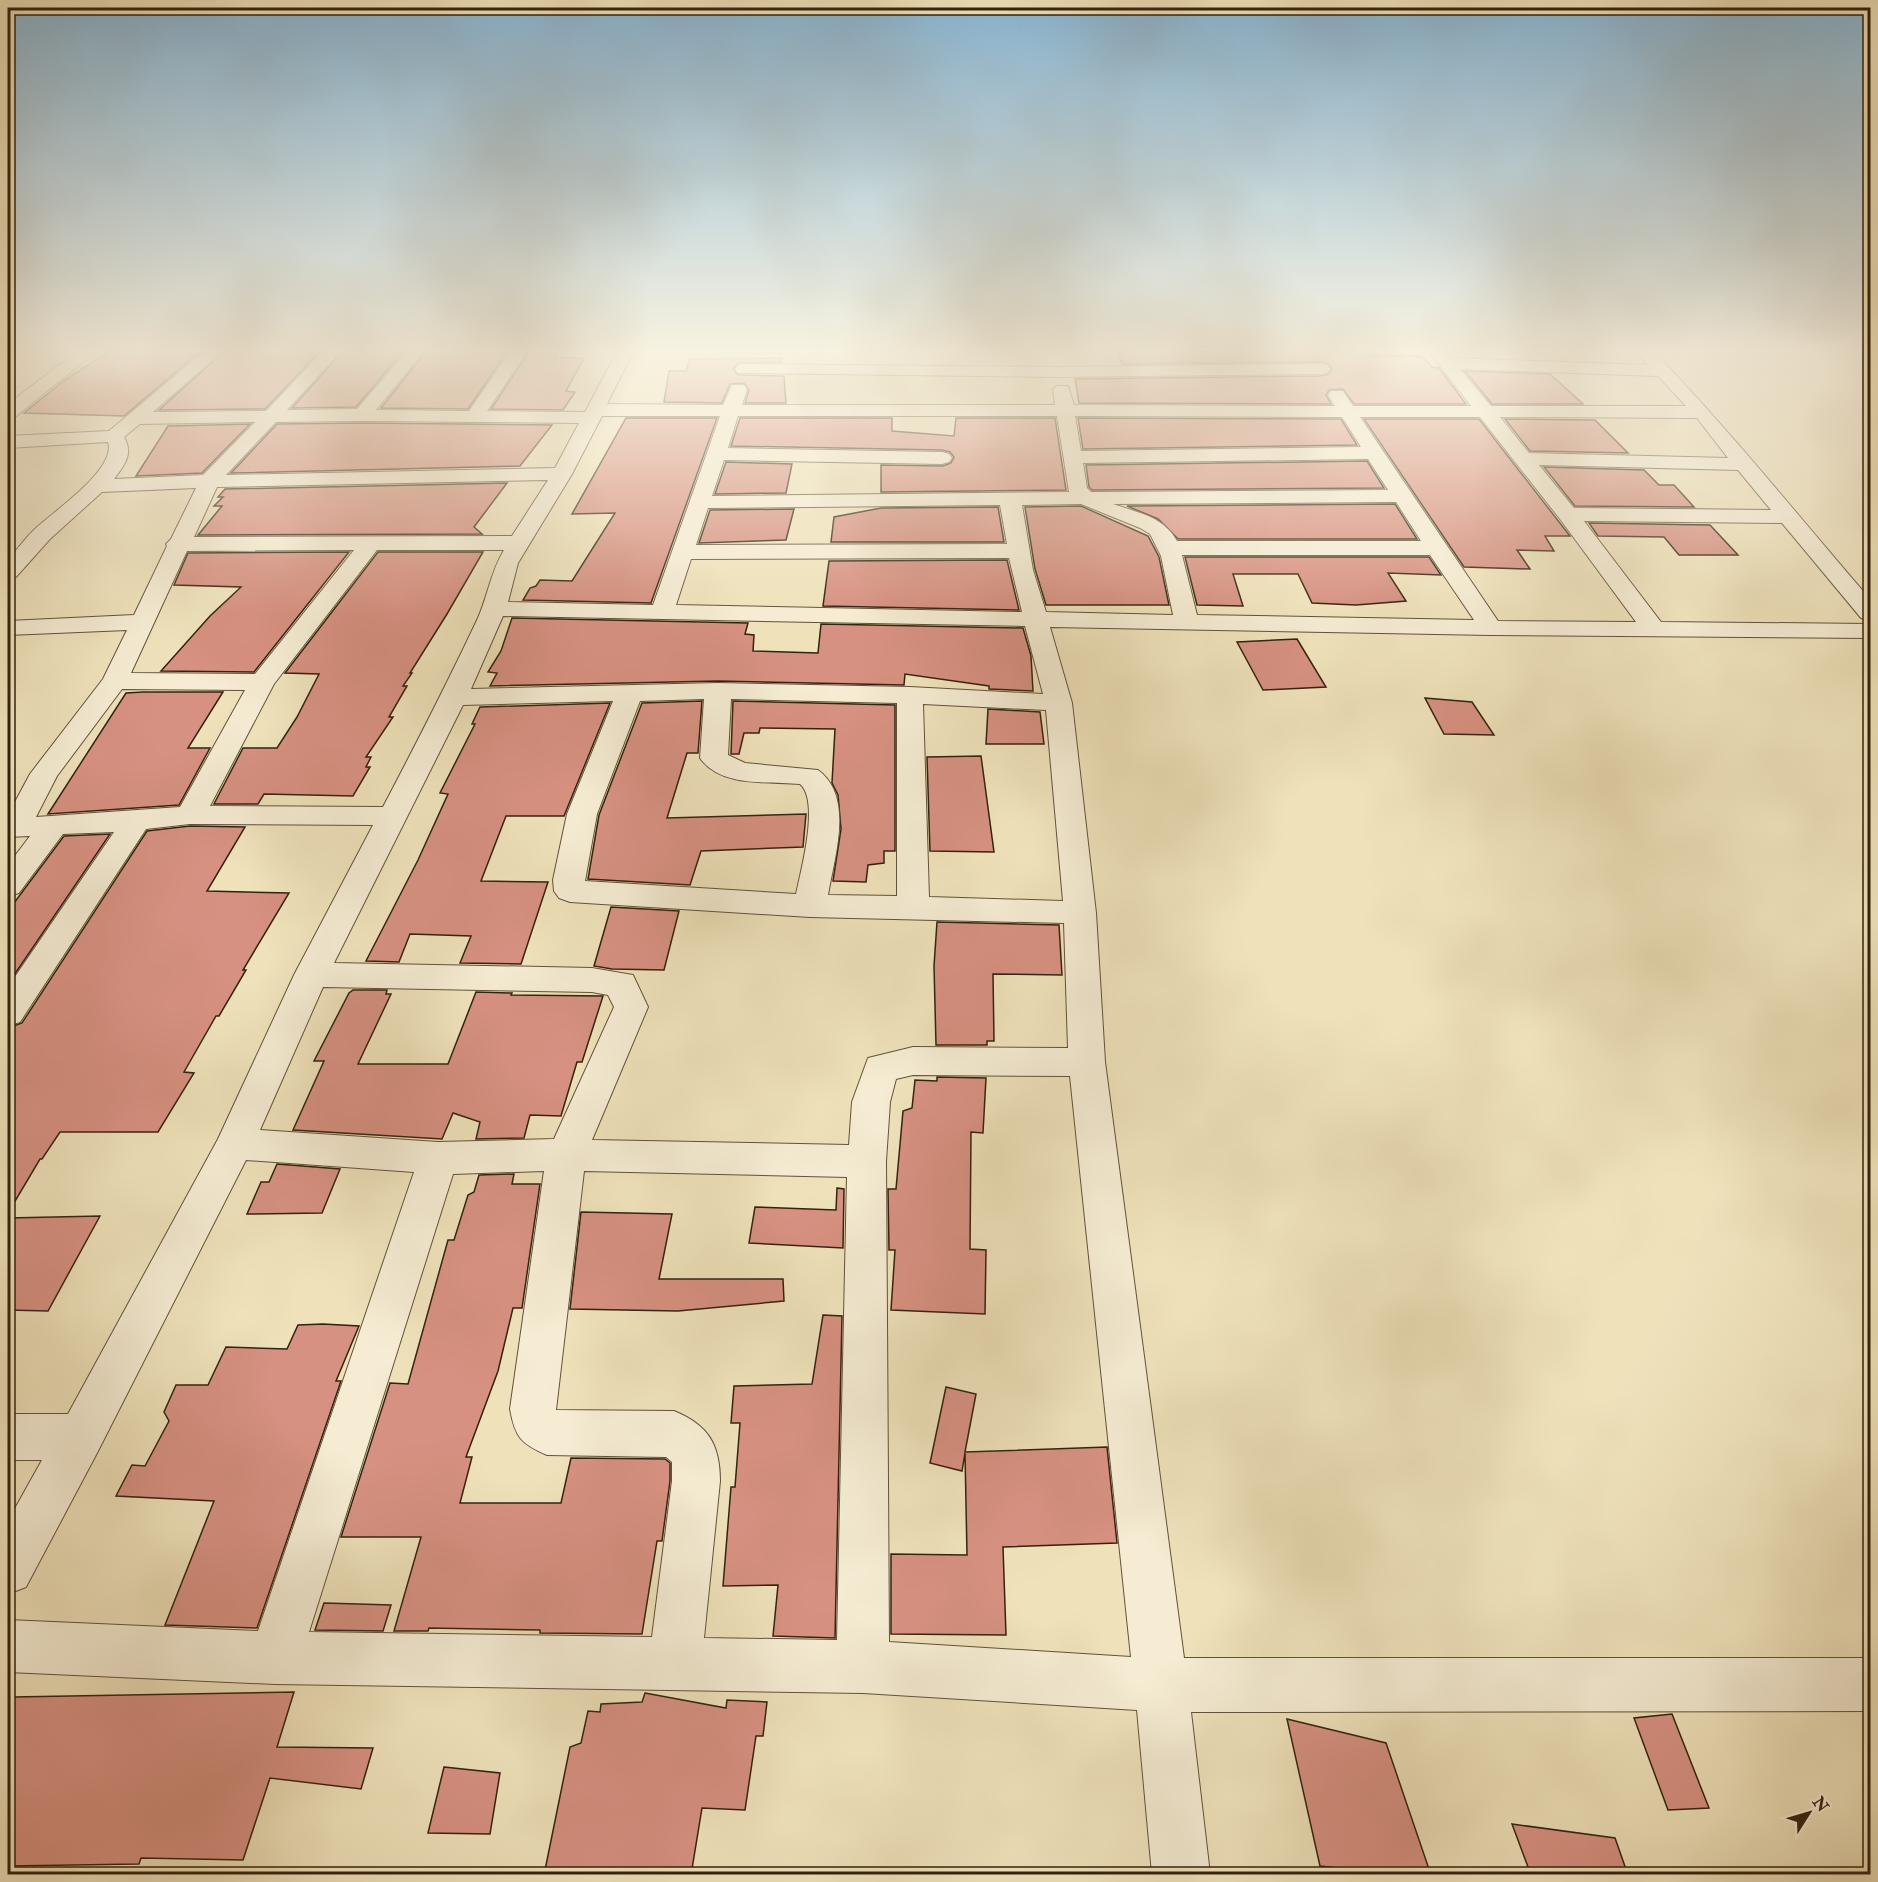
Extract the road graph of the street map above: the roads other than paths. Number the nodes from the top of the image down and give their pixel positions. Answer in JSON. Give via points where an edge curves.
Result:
{"nodes":[{"id":1,"x":82,"y":438,"type":"edge"},
{"id":2,"x":115,"y":438,"type":"edge"},
{"id":3,"x":248,"y":438,"type":"edge"},
{"id":4,"x":581,"y":438,"type":"edge"},
{"id":5,"x":723,"y":438,"type":"edge"},
{"id":6,"x":942,"y":438,"type":"edge"},
{"id":7,"x":1069,"y":438,"type":"edge"},
{"id":8,"x":1364,"y":438,"type":"edge"},
{"id":9,"x":1506,"y":438,"type":"edge"},
{"id":10,"x":1722,"y":438,"type":"edge"},
{"id":11,"x":8,"y":442,"type":"edge"},
{"id":12,"x":942,"y":445,"type":"junction"},
{"id":13,"x":1374,"y":453,"type":"junction"},
{"id":14,"x":717,"y":454,"type":"junction"},
{"id":15,"x":1072,"y":457,"type":"junction"},
{"id":16,"x":1523,"y":459,"type":"junction"},
{"id":17,"x":1743,"y":464,"type":"junction"},
{"id":18,"x":562,"y":474,"type":"junction"},
{"id":19,"x":209,"y":480,"type":"junction"},
{"id":20,"x":94,"y":486,"type":"junction"},
{"id":21,"x":1084,"y":496,"type":"junction"},
{"id":22,"x":1402,"y":496,"type":"junction"},
{"id":23,"x":1010,"y":499,"type":"junction"},
{"id":24,"x":950,"y":500,"type":"junction"},
{"id":25,"x":700,"y":502,"type":"junction"},
{"id":26,"x":1568,"y":514,"type":"junction"},
{"id":27,"x":1788,"y":518,"type":"junction"},
{"id":28,"x":520,"y":543,"type":"junction"},
{"id":29,"x":177,"y":544,"type":"junction"},
{"id":30,"x":370,"y":544,"type":"junction"},
{"id":31,"x":1168,"y":548,"type":"junction"},
{"id":32,"x":1437,"y":548,"type":"junction"},
{"id":33,"x":1019,"y":551,"type":"junction"},
{"id":34,"x":683,"y":552,"type":"junction"},
{"id":35,"x":11,"y":566,"type":"edge"},
{"id":36,"x":494,"y":609,"type":"junction"},
{"id":37,"x":662,"y":612,"type":"junction"},
{"id":38,"x":1870,"y":613,"type":"edge"},
{"id":39,"x":1037,"y":620,"type":"junction"},
{"id":40,"x":1186,"y":621,"type":"junction"},
{"id":41,"x":142,"y":622,"type":"junction"},
{"id":42,"x":8,"y":628,"type":"edge"},
{"id":43,"x":1491,"y":628,"type":"junction"},
{"id":44,"x":1654,"y":629,"type":"junction"},
{"id":45,"x":1870,"y":631,"type":"edge"},
{"id":46,"x":115,"y":681,"type":"junction"},
{"id":47,"x":262,"y":682,"type":"junction"},
{"id":48,"x":718,"y":691,"type":"junction"},
{"id":49,"x":630,"y":693,"type":"junction"},
{"id":50,"x":909,"y":695,"type":"junction"},
{"id":51,"x":454,"y":696,"type":"junction"},
{"id":52,"x":1059,"y":703,"type":"junction"},
{"id":53,"x":190,"y":814,"type":"junction"},
{"id":54,"x":392,"y":816,"type":"junction"},
{"id":55,"x":136,"y":821,"type":"junction"},
{"id":56,"x":54,"y":826,"type":"junction"},
{"id":57,"x":12,"y":827,"type":"edge"},
{"id":58,"x":8,"y":886,"type":"edge"},
{"id":59,"x":810,"y":906,"type":"junction"},
{"id":60,"x":914,"y":907,"type":"junction"},
{"id":61,"x":1080,"y":913,"type":"junction"},
{"id":62,"x":311,"y":975,"type":"junction"},
{"id":63,"x":8,"y":1013,"type":"edge"},
{"id":64,"x":1087,"y":1062,"type":"junction"},
{"id":65,"x":235,"y":1144,"type":"junction"},
{"id":66,"x":566,"y":1155,"type":"junction"},
{"id":67,"x":438,"y":1158,"type":"junction"},
{"id":68,"x":867,"y":1161,"type":"junction"},
{"id":69,"x":8,"y":1437,"type":"edge"},
{"id":70,"x":81,"y":1437,"type":"junction"},
{"id":71,"x":8,"y":1569,"type":"edge"},
{"id":72,"x":8,"y":1646,"type":"edge"},
{"id":73,"x":275,"y":1658,"type":"junction"},
{"id":74,"x":675,"y":1663,"type":"junction"},
{"id":75,"x":863,"y":1667,"type":"junction"},
{"id":76,"x":1161,"y":1685,"type":"junction"},
{"id":77,"x":1870,"y":1685,"type":"edge"},
{"id":78,"x":1181,"y":1875,"type":"edge"}],
"edges":[{"from":1,"to":11,"type":"street"},
{"from":2,"to":20,"type":"street","via":[[120,446],[118,457]]},
{"from":3,"to":19,"type":"street"},
{"from":4,"to":18,"type":"street"},
{"from":5,"to":14,"type":"street"},
{"from":6,"to":12,"type":"street"},
{"from":7,"to":15,"type":"street"},
{"from":8,"to":13,"type":"street"},
{"from":9,"to":16,"type":"street"},
{"from":10,"to":17,"type":"street"},
{"from":12,"to":14,"type":"street"},
{"from":12,"to":24,"type":"street"},
{"from":13,"to":15,"type":"street"},
{"from":13,"to":22,"type":"street"},
{"from":14,"to":25,"type":"street"},
{"from":15,"to":21,"type":"street","via":[[1077,489]]},
{"from":16,"to":17,"type":"street"},
{"from":16,"to":26,"type":"street"},
{"from":17,"to":27,"type":"street"},
{"from":18,"to":19,"type":"street"},
{"from":18,"to":28,"type":"street"},
{"from":19,"to":20,"type":"street"},
{"from":19,"to":29,"type":"street"},
{"from":20,"to":35,"type":"street"},
{"from":21,"to":22,"type":"street"},
{"from":21,"to":23,"type":"street"},
{"from":21,"to":31,"type":"street","via":[[1104,509],[1154,528]]},
{"from":22,"to":32,"type":"street"},
{"from":23,"to":24,"type":"street"},
{"from":23,"to":33,"type":"street"},
{"from":24,"to":25,"type":"street"},
{"from":25,"to":34,"type":"street"},
{"from":26,"to":27,"type":"street"},
{"from":26,"to":44,"type":"street"},
{"from":27,"to":38,"type":"street"},
{"from":28,"to":30,"type":"street"},
{"from":28,"to":36,"type":"street","via":[[507,563]]},
{"from":29,"to":30,"type":"street"},
{"from":29,"to":41,"type":"street"},
{"from":30,"to":47,"type":"street"},
{"from":31,"to":32,"type":"street"},
{"from":31,"to":40,"type":"street"},
{"from":32,"to":43,"type":"street"},
{"from":33,"to":34,"type":"street"},
{"from":33,"to":39,"type":"street"},
{"from":34,"to":37,"type":"street"},
{"from":36,"to":37,"type":"street"},
{"from":36,"to":51,"type":"street"},
{"from":37,"to":39,"type":"street"},
{"from":39,"to":40,"type":"street"},
{"from":39,"to":52,"type":"street"},
{"from":40,"to":43,"type":"street"},
{"from":41,"to":42,"type":"street"},
{"from":41,"to":46,"type":"street"},
{"from":43,"to":44,"type":"street"},
{"from":44,"to":45,"type":"street"},
{"from":46,"to":47,"type":"street"},
{"from":46,"to":57,"type":"street","via":[[44,774]]},
{"from":47,"to":53,"type":"street"},
{"from":48,"to":49,"type":"street"},
{"from":48,"to":50,"type":"street"},
{"from":48,"to":59,"type":"street","via":[[713,748],[720,765],[743,771],[808,776],[817,782],[823,796]]},
{"from":49,"to":51,"type":"street"},
{"from":49,"to":59,"type":"street","via":[[582,814],[570,891]]},
{"from":50,"to":52,"type":"street"},
{"from":50,"to":60,"type":"street"},
{"from":51,"to":54,"type":"street"},
{"from":52,"to":61,"type":"street"},
{"from":53,"to":54,"type":"street"},
{"from":53,"to":55,"type":"street"},
{"from":54,"to":62,"type":"street"},
{"from":55,"to":56,"type":"street"},
{"from":55,"to":63,"type":"street"},
{"from":56,"to":57,"type":"street"},
{"from":56,"to":58,"type":"street"},
{"from":59,"to":60,"type":"street"},
{"from":60,"to":61,"type":"street"},
{"from":61,"to":64,"type":"street"},
{"from":62,"to":65,"type":"street"},
{"from":62,"to":66,"type":"street","via":[[592,980],[621,984],[631,1007]]},
{"from":64,"to":68,"type":"street","via":[[913,1061],[881,1068],[871,1102]]},
{"from":64,"to":76,"type":"street"},
{"from":65,"to":67,"type":"street"},
{"from":65,"to":70,"type":"street"},
{"from":66,"to":67,"type":"street"},
{"from":66,"to":68,"type":"street"},
{"from":66,"to":74,"type":"street","via":[[533,1409],[536,1424],[547,1432],[674,1434],[690,1444],[697,1461],[696,1481]]},
{"from":67,"to":73,"type":"street"},
{"from":68,"to":75,"type":"street"},
{"from":69,"to":70,"type":"street"},
{"from":70,"to":71,"type":"street"},
{"from":72,"to":73,"type":"street"},
{"from":73,"to":74,"type":"street"},
{"from":74,"to":75,"type":"street"},
{"from":75,"to":76,"type":"street"},
{"from":76,"to":77,"type":"street"},
{"from":76,"to":78,"type":"street"}]}
